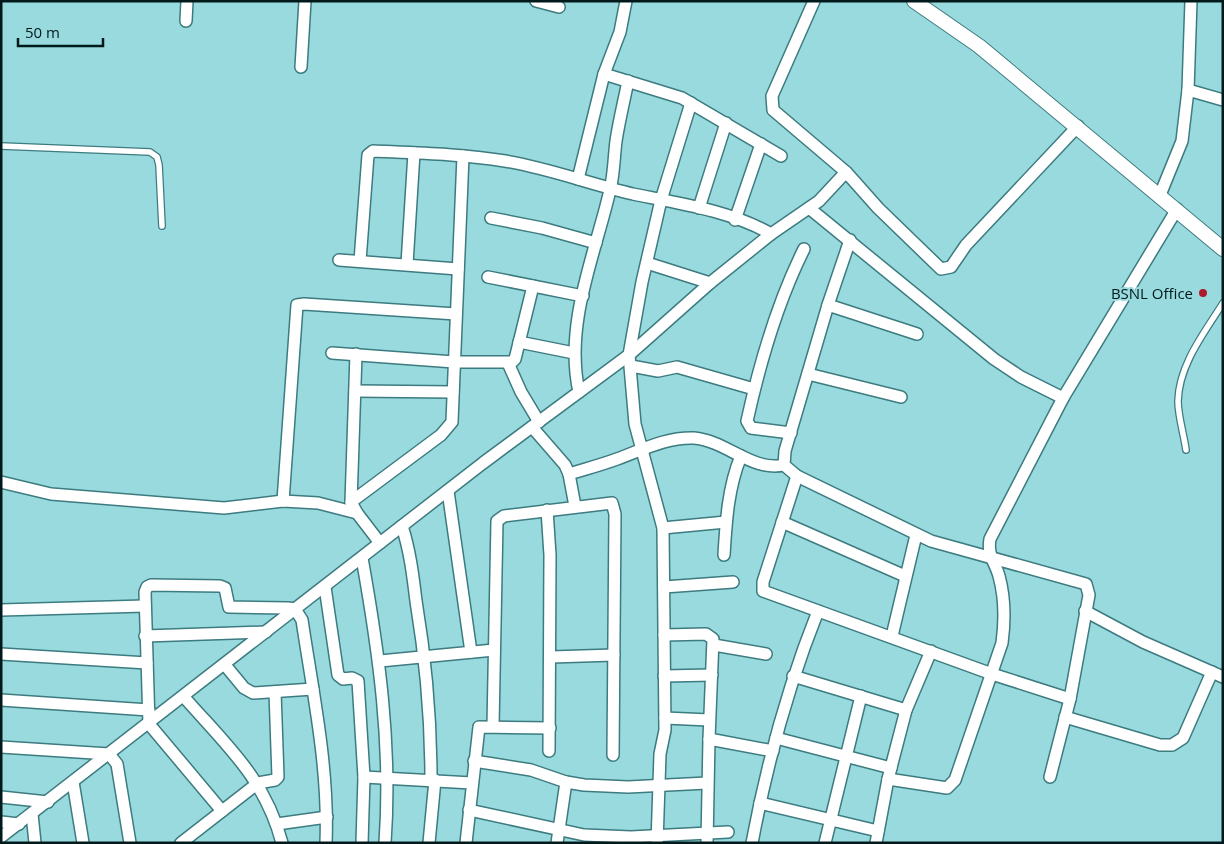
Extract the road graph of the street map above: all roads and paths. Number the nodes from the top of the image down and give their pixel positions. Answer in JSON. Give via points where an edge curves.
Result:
{"nodes":[{"id":1,"x":187,"y":1,"type":"edge"},
{"id":2,"x":305,"y":1,"type":"edge"},
{"id":3,"x":536,"y":1,"type":"edge"},
{"id":4,"x":626,"y":1,"type":"edge"},
{"id":5,"x":814,"y":1,"type":"edge"},
{"id":6,"x":914,"y":1,"type":"edge"},
{"id":7,"x":1191,"y":1,"type":"edge"},
{"id":8,"x":559,"y":7,"type":"dead end"},
{"id":9,"x":186,"y":21,"type":"dead end"},
{"id":10,"x":301,"y":67,"type":"dead end"},
{"id":11,"x":604,"y":74,"type":"junction"},
{"id":12,"x":628,"y":81,"type":"junction"},
{"id":13,"x":1188,"y":90,"type":"junction"},
{"id":14,"x":1223,"y":100,"type":"edge"},
{"id":15,"x":691,"y":103,"type":"junction"},
{"id":16,"x":726,"y":123,"type":"junction"},
{"id":17,"x":1078,"y":126,"type":"junction"},
{"id":18,"x":761,"y":144,"type":"junction"},
{"id":19,"x":1,"y":146,"type":"edge"},
{"id":20,"x":414,"y":153,"type":"junction"},
{"id":21,"x":463,"y":156,"type":"junction"},
{"id":22,"x":780,"y":156,"type":"dead end"},
{"id":23,"x":846,"y":172,"type":"junction"},
{"id":24,"x":578,"y":179,"type":"junction"},
{"id":25,"x":610,"y":188,"type":"junction"},
{"id":26,"x":1160,"y":195,"type":"junction"},
{"id":27,"x":661,"y":200,"type":"junction"},
{"id":28,"x":699,"y":208,"type":"junction"},
{"id":29,"x":809,"y":208,"type":"junction"},
{"id":30,"x":1176,"y":209,"type":"junction"},
{"id":31,"x":491,"y":218,"type":"dead end"},
{"id":32,"x":735,"y":220,"type":"junction"},
{"id":33,"x":162,"y":226,"type":"dead end"},
{"id":34,"x":771,"y":234,"type":"junction"},
{"id":35,"x":850,"y":240,"type":"junction"},
{"id":36,"x":596,"y":242,"type":"junction"},
{"id":37,"x":804,"y":249,"type":"dead end"},
{"id":38,"x":1223,"y":249,"type":"edge"},
{"id":39,"x":339,"y":260,"type":"dead end"},
{"id":40,"x":360,"y":261,"type":"junction"},
{"id":41,"x":647,"y":263,"type":"junction"},
{"id":42,"x":407,"y":264,"type":"junction"},
{"id":43,"x":458,"y":269,"type":"junction"},
{"id":44,"x":488,"y":277,"type":"dead end"},
{"id":45,"x":710,"y":283,"type":"junction"},
{"id":46,"x":533,"y":286,"type":"junction"},
{"id":47,"x":583,"y":296,"type":"junction"},
{"id":48,"x":1223,"y":303,"type":"edge"},
{"id":49,"x":828,"y":305,"type":"junction"},
{"id":50,"x":456,"y":314,"type":"junction"},
{"id":51,"x":917,"y":334,"type":"dead end"},
{"id":52,"x":519,"y":342,"type":"junction"},
{"id":53,"x":332,"y":353,"type":"dead end"},
{"id":54,"x":574,"y":353,"type":"junction"},
{"id":55,"x":356,"y":354,"type":"junction"},
{"id":56,"x":630,"y":361,"type":"junction"},
{"id":57,"x":454,"y":362,"type":"junction"},
{"id":58,"x":508,"y":363,"type":"junction"},
{"id":59,"x":808,"y":374,"type":"junction"},
{"id":60,"x":754,"y":389,"type":"junction"},
{"id":61,"x":355,"y":391,"type":"junction"},
{"id":62,"x":453,"y":392,"type":"junction"},
{"id":63,"x":579,"y":392,"type":"junction"},
{"id":64,"x":902,"y":398,"type":"dead end"},
{"id":65,"x":1063,"y":398,"type":"junction"},
{"id":66,"x":536,"y":424,"type":"junction"},
{"id":67,"x":791,"y":432,"type":"junction"},
{"id":68,"x":640,"y":449,"type":"junction"},
{"id":69,"x":1186,"y":450,"type":"dead end"},
{"id":70,"x":741,"y":456,"type":"junction"},
{"id":71,"x":784,"y":465,"type":"junction"},
{"id":72,"x":569,"y":474,"type":"junction"},
{"id":73,"x":797,"y":476,"type":"junction"},
{"id":74,"x":1,"y":482,"type":"edge"},
{"id":75,"x":448,"y":491,"type":"junction"},
{"id":76,"x":283,"y":501,"type":"junction"},
{"id":77,"x":351,"y":502,"type":"junction"},
{"id":78,"x":575,"y":506,"type":"junction"},
{"id":79,"x":547,"y":510,"type":"junction"},
{"id":80,"x":356,"y":514,"type":"junction"},
{"id":81,"x":726,"y":522,"type":"junction"},
{"id":82,"x":782,"y":522,"type":"junction"},
{"id":83,"x":402,"y":526,"type":"junction"},
{"id":84,"x":663,"y":528,"type":"junction"},
{"id":85,"x":916,"y":535,"type":"junction"},
{"id":86,"x":380,"y":543,"type":"junction"},
{"id":87,"x":724,"y":555,"type":"dead end"},
{"id":88,"x":989,"y":556,"type":"junction"},
{"id":89,"x":362,"y":558,"type":"junction"},
{"id":90,"x":905,"y":576,"type":"junction"},
{"id":91,"x":732,"y":582,"type":"dead end"},
{"id":92,"x":325,"y":587,"type":"junction"},
{"id":93,"x":664,"y":587,"type":"junction"},
{"id":94,"x":145,"y":606,"type":"junction"},
{"id":95,"x":1,"y":610,"type":"edge"},
{"id":96,"x":295,"y":610,"type":"junction"},
{"id":97,"x":818,"y":611,"type":"junction"},
{"id":98,"x":1085,"y":611,"type":"junction"},
{"id":99,"x":266,"y":632,"type":"junction"},
{"id":100,"x":664,"y":635,"type":"junction"},
{"id":101,"x":145,"y":636,"type":"junction"},
{"id":102,"x":892,"y":636,"type":"junction"},
{"id":103,"x":714,"y":645,"type":"junction"},
{"id":104,"x":494,"y":650,"type":"junction"},
{"id":105,"x":931,"y":651,"type":"junction"},
{"id":106,"x":471,"y":652,"type":"junction"},
{"id":107,"x":1,"y":654,"type":"edge"},
{"id":108,"x":766,"y":654,"type":"dead end"},
{"id":109,"x":614,"y":655,"type":"junction"},
{"id":110,"x":425,"y":656,"type":"junction"},
{"id":111,"x":551,"y":658,"type":"junction"},
{"id":112,"x":380,"y":661,"type":"junction"},
{"id":113,"x":147,"y":664,"type":"junction"},
{"id":114,"x":225,"y":664,"type":"junction"},
{"id":115,"x":992,"y":674,"type":"junction"},
{"id":116,"x":1218,"y":674,"type":"edge"},
{"id":117,"x":712,"y":675,"type":"junction"},
{"id":118,"x":664,"y":676,"type":"junction"},
{"id":119,"x":793,"y":676,"type":"junction"},
{"id":120,"x":312,"y":689,"type":"junction"},
{"id":121,"x":275,"y":692,"type":"junction"},
{"id":122,"x":861,"y":696,"type":"junction"},
{"id":123,"x":184,"y":698,"type":"junction"},
{"id":124,"x":1070,"y":698,"type":"junction"},
{"id":125,"x":1,"y":700,"type":"edge"},
{"id":126,"x":149,"y":710,"type":"junction"},
{"id":127,"x":906,"y":710,"type":"junction"},
{"id":128,"x":1065,"y":717,"type":"junction"},
{"id":129,"x":664,"y":718,"type":"junction"},
{"id":130,"x":709,"y":720,"type":"junction"},
{"id":131,"x":149,"y":724,"type":"junction"},
{"id":132,"x":493,"y":726,"type":"junction"},
{"id":133,"x":550,"y":728,"type":"junction"},
{"id":134,"x":776,"y":738,"type":"junction"},
{"id":135,"x":709,"y":739,"type":"junction"},
{"id":136,"x":1,"y":747,"type":"edge"},
{"id":137,"x":549,"y":751,"type":"dead end"},
{"id":138,"x":773,"y":751,"type":"junction"},
{"id":139,"x":110,"y":754,"type":"junction"},
{"id":140,"x":613,"y":755,"type":"dead end"},
{"id":141,"x":845,"y":755,"type":"junction"},
{"id":142,"x":474,"y":761,"type":"junction"},
{"id":143,"x":890,"y":773,"type":"junction"},
{"id":144,"x":364,"y":777,"type":"junction"},
{"id":145,"x":1050,"y":777,"type":"dead end"},
{"id":146,"x":387,"y":778,"type":"junction"},
{"id":147,"x":433,"y":780,"type":"junction"},
{"id":148,"x":73,"y":782,"type":"junction"},
{"id":149,"x":472,"y":782,"type":"junction"},
{"id":150,"x":566,"y":782,"type":"junction"},
{"id":151,"x":258,"y":783,"type":"junction"},
{"id":152,"x":707,"y":783,"type":"junction"},
{"id":153,"x":660,"y":785,"type":"junction"},
{"id":154,"x":1,"y":797,"type":"edge"},
{"id":155,"x":48,"y":802,"type":"junction"},
{"id":156,"x":760,"y":803,"type":"junction"},
{"id":157,"x":469,"y":810,"type":"junction"},
{"id":158,"x":222,"y":811,"type":"junction"},
{"id":159,"x":32,"y":814,"type":"junction"},
{"id":160,"x":327,"y":817,"type":"junction"},
{"id":161,"x":829,"y":821,"type":"junction"},
{"id":162,"x":1,"y":822,"type":"edge"},
{"id":163,"x":19,"y":824,"type":"junction"},
{"id":164,"x":277,"y":824,"type":"junction"},
{"id":165,"x":559,"y":831,"type":"junction"},
{"id":166,"x":878,"y":831,"type":"junction"},
{"id":167,"x":728,"y":832,"type":"dead end"},
{"id":168,"x":1,"y":838,"type":"edge"},
{"id":169,"x":707,"y":838,"type":"edge"},
{"id":170,"x":658,"y":839,"type":"edge"},
{"id":171,"x":35,"y":843,"type":"edge"},
{"id":172,"x":83,"y":843,"type":"edge"},
{"id":173,"x":130,"y":843,"type":"edge"},
{"id":174,"x":181,"y":843,"type":"edge"},
{"id":175,"x":282,"y":843,"type":"edge"},
{"id":176,"x":326,"y":843,"type":"edge"},
{"id":177,"x":362,"y":843,"type":"edge"},
{"id":178,"x":385,"y":843,"type":"edge"},
{"id":179,"x":429,"y":843,"type":"edge"},
{"id":180,"x":466,"y":843,"type":"edge"},
{"id":181,"x":557,"y":843,"type":"edge"},
{"id":182,"x":752,"y":843,"type":"edge"},
{"id":183,"x":825,"y":843,"type":"edge"},
{"id":184,"x":876,"y":843,"type":"edge"}],
"edges":[{"from":1,"to":9,"type":"street"},
{"from":2,"to":10,"type":"street"},
{"from":3,"to":8,"type":"street"},
{"from":4,"to":11,"type":"street","via":[[620,32]]},
{"from":5,"to":23,"type":"street","via":[[772,103],[777,115]]},
{"from":6,"to":17,"type":"street","via":[[979,46]]},
{"from":7,"to":13,"type":"street"},
{"from":11,"to":12,"type":"street"},
{"from":11,"to":24,"type":"street"},
{"from":12,"to":15,"type":"street"},
{"from":12,"to":25,"type":"street"},
{"from":13,"to":14,"type":"street"},
{"from":13,"to":26,"type":"street","via":[[1182,141]]},
{"from":15,"to":16,"type":"street"},
{"from":15,"to":27,"type":"street"},
{"from":16,"to":18,"type":"street"},
{"from":16,"to":28,"type":"street"},
{"from":17,"to":23,"type":"street","via":[[946,269],[936,266]]},
{"from":17,"to":26,"type":"street"},
{"from":18,"to":22,"type":"street"},
{"from":18,"to":32,"type":"street"},
{"from":19,"to":33,"type":"lane","via":[[150,152],[160,165]]},
{"from":20,"to":21,"type":"street"},
{"from":20,"to":40,"type":"street","via":[[373,151],[368,156]]},
{"from":20,"to":42,"type":"street"},
{"from":21,"to":24,"type":"street","via":[[506,161]]},
{"from":21,"to":43,"type":"street"},
{"from":23,"to":29,"type":"street"},
{"from":24,"to":25,"type":"street"},
{"from":25,"to":27,"type":"street"},
{"from":25,"to":36,"type":"street"},
{"from":26,"to":30,"type":"street"},
{"from":27,"to":28,"type":"street"},
{"from":27,"to":41,"type":"street"},
{"from":28,"to":32,"type":"street"},
{"from":29,"to":34,"type":"street"},
{"from":29,"to":35,"type":"street"},
{"from":30,"to":38,"type":"street"},
{"from":30,"to":65,"type":"street"},
{"from":31,"to":36,"type":"street"},
{"from":32,"to":34,"type":"street"},
{"from":34,"to":45,"type":"street"},
{"from":35,"to":49,"type":"street"},
{"from":35,"to":65,"type":"street","via":[[994,358],[1027,381]]},
{"from":36,"to":47,"type":"street"},
{"from":37,"to":60,"type":"street","via":[[780,304]]},
{"from":39,"to":40,"type":"street"},
{"from":40,"to":42,"type":"street"},
{"from":41,"to":45,"type":"street"},
{"from":41,"to":56,"type":"street"},
{"from":42,"to":43,"type":"street"},
{"from":43,"to":50,"type":"street"},
{"from":44,"to":46,"type":"street"},
{"from":45,"to":56,"type":"street"},
{"from":46,"to":47,"type":"street"},
{"from":46,"to":52,"type":"street"},
{"from":47,"to":54,"type":"street"},
{"from":48,"to":69,"type":"lane","via":[[1192,355],[1181,381],[1178,402]]},
{"from":49,"to":51,"type":"street"},
{"from":49,"to":59,"type":"street"},
{"from":50,"to":57,"type":"street"},
{"from":50,"to":76,"type":"street","via":[[297,305]]},
{"from":52,"to":54,"type":"street"},
{"from":52,"to":58,"type":"street","via":[[515,359]]},
{"from":53,"to":55,"type":"street"},
{"from":54,"to":63,"type":"street"},
{"from":55,"to":57,"type":"street"},
{"from":55,"to":61,"type":"street"},
{"from":56,"to":60,"type":"street","via":[[658,370],[677,367]]},
{"from":56,"to":63,"type":"street"},
{"from":56,"to":68,"type":"street","via":[[634,424]]},
{"from":57,"to":58,"type":"street"},
{"from":57,"to":62,"type":"street"},
{"from":58,"to":66,"type":"street"},
{"from":59,"to":64,"type":"street"},
{"from":59,"to":67,"type":"street"},
{"from":60,"to":67,"type":"street","via":[[748,424],[757,429]]},
{"from":61,"to":62,"type":"street"},
{"from":61,"to":77,"type":"street"},
{"from":62,"to":77,"type":"street","via":[[450,427]]},
{"from":63,"to":66,"type":"street"},
{"from":65,"to":88,"type":"street","via":[[990,539]]},
{"from":66,"to":72,"type":"street"},
{"from":66,"to":75,"type":"street"},
{"from":67,"to":71,"type":"street"},
{"from":68,"to":70,"type":"street","via":[[681,438],[695,438],[714,442]]},
{"from":68,"to":72,"type":"street"},
{"from":68,"to":84,"type":"street"},
{"from":70,"to":71,"type":"street","via":[[755,463]]},
{"from":70,"to":81,"type":"street"},
{"from":71,"to":73,"type":"street"},
{"from":72,"to":78,"type":"street"},
{"from":73,"to":82,"type":"street"},
{"from":73,"to":85,"type":"street"},
{"from":74,"to":76,"type":"street","via":[[51,494],[198,507],[239,507]]},
{"from":75,"to":83,"type":"street"},
{"from":75,"to":106,"type":"street"},
{"from":76,"to":80,"type":"street","via":[[318,503]]},
{"from":77,"to":80,"type":"street"},
{"from":78,"to":79,"type":"street"},
{"from":78,"to":109,"type":"street","via":[[607,503],[614,507]]},
{"from":79,"to":104,"type":"street","via":[[504,516],[497,521]]},
{"from":79,"to":111,"type":"street"},
{"from":80,"to":86,"type":"street"},
{"from":81,"to":84,"type":"street"},
{"from":81,"to":87,"type":"street"},
{"from":82,"to":90,"type":"street"},
{"from":82,"to":97,"type":"street","via":[[763,591]]},
{"from":83,"to":86,"type":"street"},
{"from":83,"to":110,"type":"street"},
{"from":84,"to":93,"type":"street"},
{"from":85,"to":88,"type":"street"},
{"from":85,"to":90,"type":"street"},
{"from":86,"to":89,"type":"street"},
{"from":88,"to":98,"type":"street","via":[[1086,584],[1089,596]]},
{"from":88,"to":115,"type":"street","via":[[999,574],[1004,623],[1002,643]]},
{"from":89,"to":92,"type":"street"},
{"from":89,"to":112,"type":"street"},
{"from":90,"to":102,"type":"street"},
{"from":91,"to":93,"type":"street"},
{"from":92,"to":96,"type":"street"},
{"from":92,"to":144,"type":"street","via":[[338,675],[358,681]]},
{"from":93,"to":100,"type":"street"},
{"from":94,"to":95,"type":"street"},
{"from":94,"to":96,"type":"street","via":[[145,592],[151,585],[220,586],[225,588],[229,607]]},
{"from":94,"to":101,"type":"street"},
{"from":96,"to":99,"type":"street"},
{"from":96,"to":120,"type":"street","via":[[302,620]]},
{"from":97,"to":102,"type":"street"},
{"from":97,"to":119,"type":"street"},
{"from":98,"to":116,"type":"street","via":[[1143,642]]},
{"from":98,"to":124,"type":"street"},
{"from":99,"to":101,"type":"street"},
{"from":99,"to":114,"type":"street"},
{"from":100,"to":103,"type":"street","via":[[706,634],[710,635]]},
{"from":100,"to":118,"type":"street"},
{"from":101,"to":113,"type":"street"},
{"from":102,"to":105,"type":"street"},
{"from":103,"to":108,"type":"street"},
{"from":103,"to":117,"type":"street"},
{"from":104,"to":106,"type":"street"},
{"from":104,"to":132,"type":"street"},
{"from":105,"to":115,"type":"street"},
{"from":105,"to":127,"type":"street"},
{"from":106,"to":110,"type":"street"},
{"from":107,"to":113,"type":"street"},
{"from":109,"to":111,"type":"street"},
{"from":109,"to":140,"type":"street"},
{"from":110,"to":112,"type":"street"},
{"from":110,"to":147,"type":"street"},
{"from":111,"to":133,"type":"street"},
{"from":112,"to":146,"type":"street"},
{"from":113,"to":126,"type":"street"},
{"from":114,"to":121,"type":"street","via":[[248,691]]},
{"from":114,"to":123,"type":"street"},
{"from":115,"to":124,"type":"street"},
{"from":115,"to":143,"type":"street","via":[[952,785],[939,787]]},
{"from":116,"to":128,"type":"street","via":[[1182,738],[1172,745],[1160,745]]},
{"from":117,"to":118,"type":"street"},
{"from":117,"to":130,"type":"street"},
{"from":118,"to":129,"type":"street"},
{"from":119,"to":122,"type":"street"},
{"from":119,"to":134,"type":"street"},
{"from":120,"to":121,"type":"street"},
{"from":120,"to":160,"type":"street","via":[[322,752]]},
{"from":121,"to":151,"type":"street","via":[[278,777]]},
{"from":122,"to":127,"type":"street"},
{"from":122,"to":141,"type":"street"},
{"from":123,"to":131,"type":"street"},
{"from":123,"to":151,"type":"street"},
{"from":124,"to":128,"type":"street"},
{"from":125,"to":126,"type":"street"},
{"from":126,"to":131,"type":"street"},
{"from":127,"to":143,"type":"street"},
{"from":128,"to":145,"type":"street"},
{"from":129,"to":130,"type":"street"},
{"from":129,"to":153,"type":"street"},
{"from":130,"to":135,"type":"street"},
{"from":131,"to":139,"type":"street"},
{"from":131,"to":158,"type":"street"},
{"from":132,"to":133,"type":"street"},
{"from":132,"to":142,"type":"street","via":[[479,727]]},
{"from":133,"to":137,"type":"street"},
{"from":134,"to":138,"type":"street"},
{"from":134,"to":141,"type":"street"},
{"from":135,"to":138,"type":"street"},
{"from":135,"to":152,"type":"street"},
{"from":136,"to":139,"type":"street"},
{"from":138,"to":156,"type":"street"},
{"from":139,"to":148,"type":"street"},
{"from":139,"to":173,"type":"street","via":[[116,764]]},
{"from":141,"to":143,"type":"street"},
{"from":141,"to":161,"type":"street"},
{"from":142,"to":149,"type":"street"},
{"from":142,"to":150,"type":"street","via":[[531,770]]},
{"from":143,"to":166,"type":"street"},
{"from":144,"to":146,"type":"street"},
{"from":144,"to":177,"type":"street"},
{"from":146,"to":147,"type":"street"},
{"from":146,"to":178,"type":"street"},
{"from":147,"to":149,"type":"street"},
{"from":147,"to":179,"type":"street"},
{"from":148,"to":155,"type":"street"},
{"from":148,"to":172,"type":"street"},
{"from":149,"to":157,"type":"street"},
{"from":150,"to":153,"type":"street","via":[[607,787]]},
{"from":150,"to":165,"type":"street"},
{"from":151,"to":158,"type":"street"},
{"from":151,"to":164,"type":"street"},
{"from":152,"to":153,"type":"street"},
{"from":152,"to":169,"type":"street"},
{"from":153,"to":170,"type":"street"},
{"from":154,"to":155,"type":"street"},
{"from":155,"to":159,"type":"street"},
{"from":156,"to":161,"type":"street"},
{"from":156,"to":182,"type":"street"},
{"from":157,"to":165,"type":"street","via":[[525,820]]},
{"from":157,"to":180,"type":"street"},
{"from":158,"to":174,"type":"street"},
{"from":159,"to":163,"type":"street"},
{"from":159,"to":171,"type":"street"},
{"from":160,"to":164,"type":"street"},
{"from":160,"to":176,"type":"street"},
{"from":161,"to":166,"type":"street"},
{"from":161,"to":183,"type":"street"},
{"from":162,"to":163,"type":"street"},
{"from":163,"to":168,"type":"street"},
{"from":164,"to":175,"type":"street"},
{"from":165,"to":170,"type":"street"},
{"from":165,"to":181,"type":"street"},
{"from":166,"to":184,"type":"street"},
{"from":167,"to":169,"type":"street"},
{"from":169,"to":170,"type":"street"}]}
